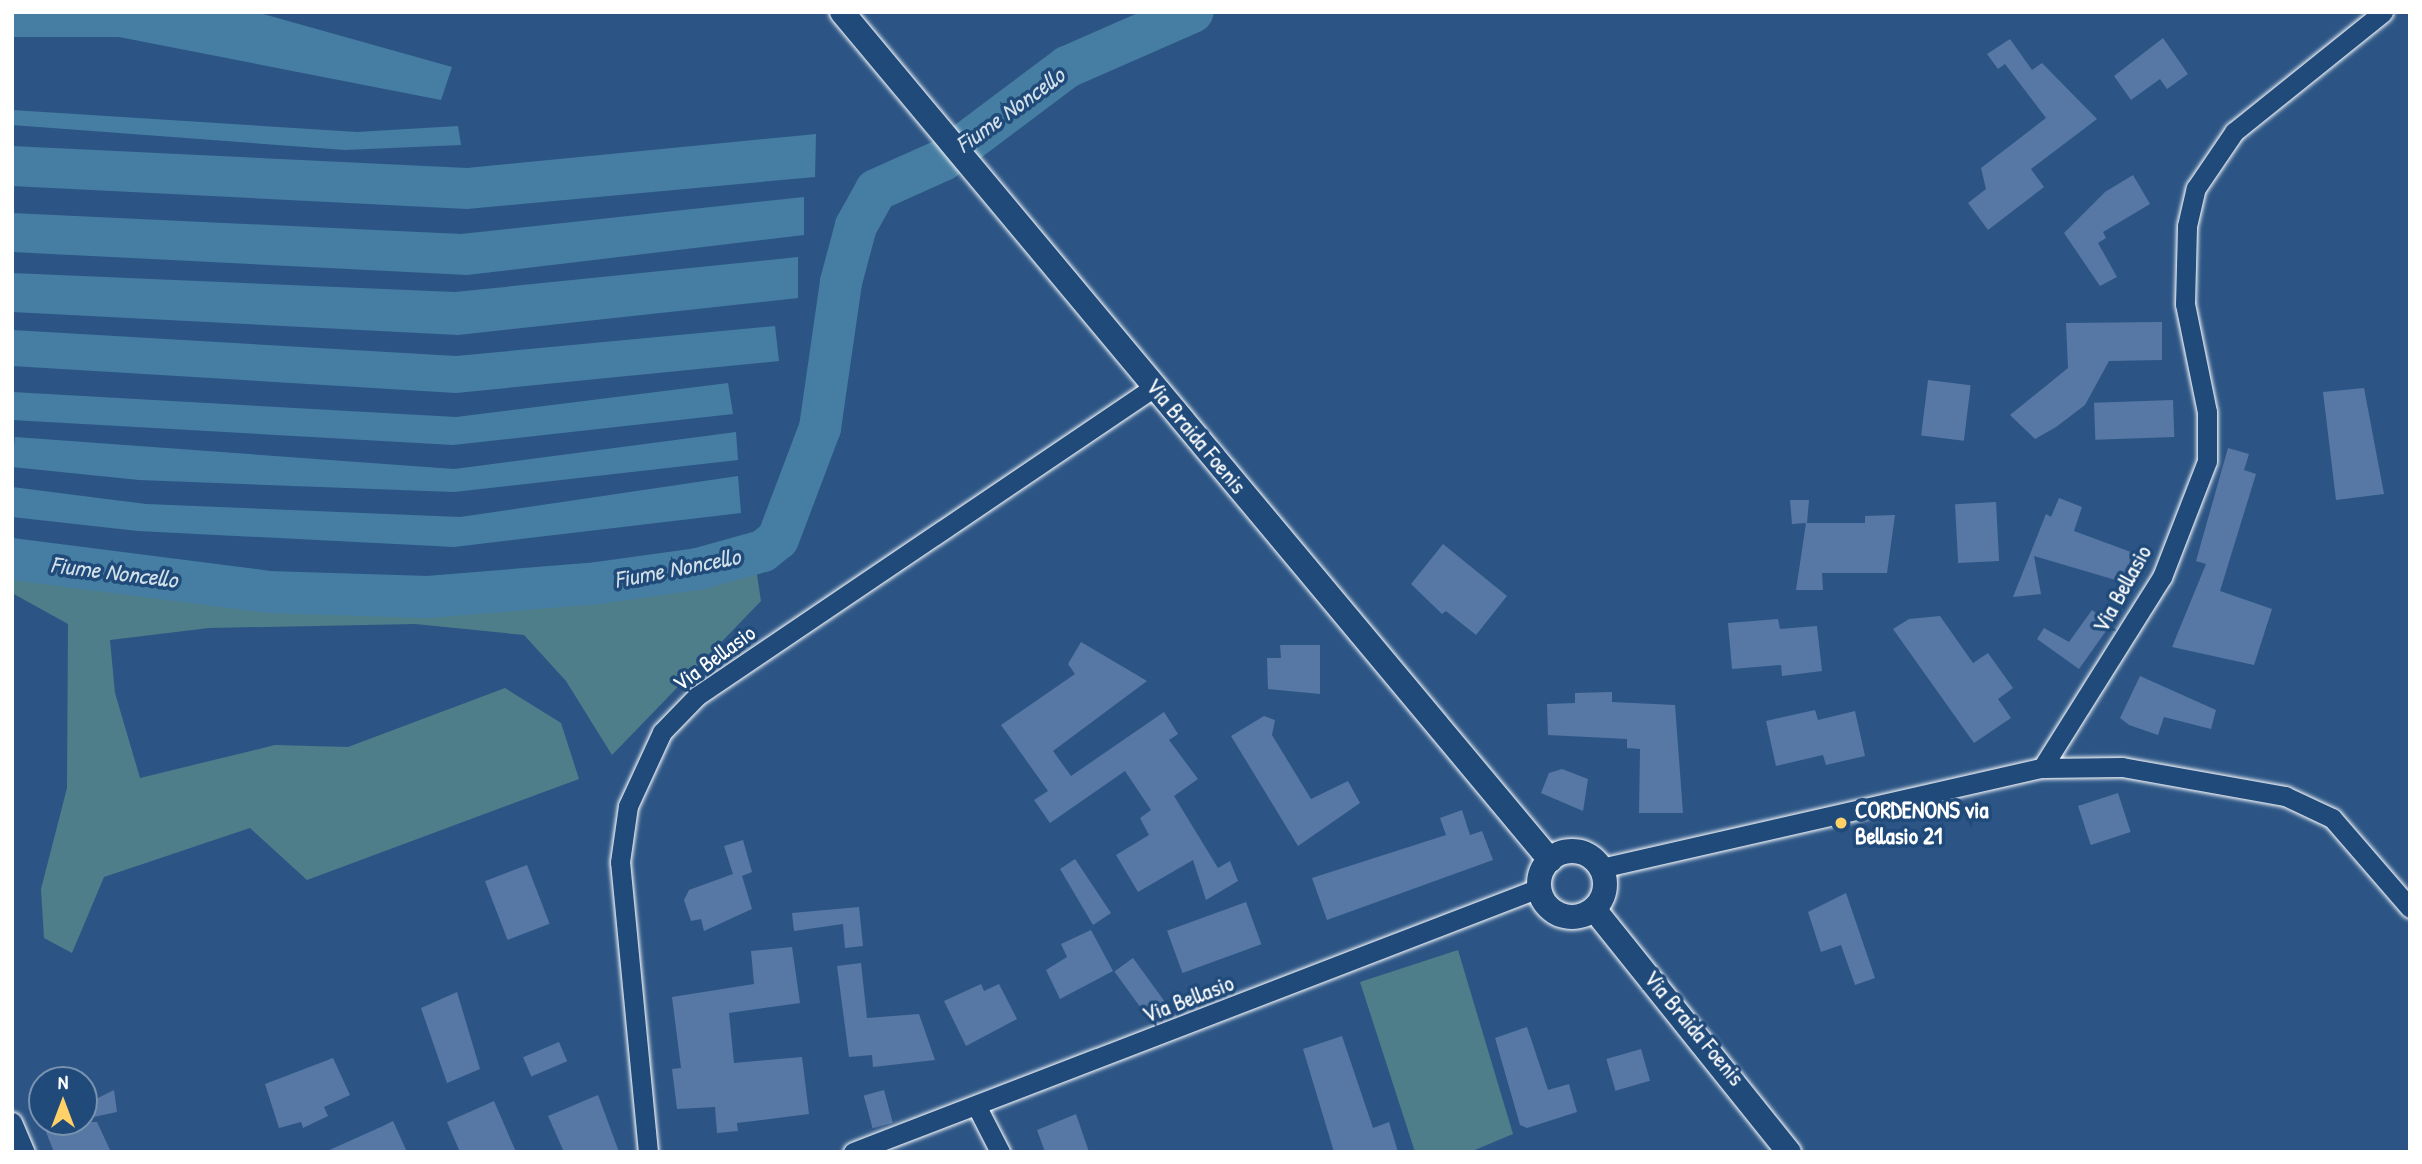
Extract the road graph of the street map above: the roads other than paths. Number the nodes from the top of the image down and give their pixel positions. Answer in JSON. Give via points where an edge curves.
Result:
{"nodes":[{"id":1,"x":842,"y":12,"type":"edge"},
{"id":2,"x":2383,"y":12,"type":"edge"},
{"id":3,"x":1154,"y":387,"type":"junction"},
{"id":4,"x":2042,"y":768,"type":"junction"},
{"id":5,"x":1550,"y":860,"type":"junction"},
{"id":6,"x":1601,"y":869,"type":"junction"},
{"id":7,"x":1539,"y":888,"type":"junction"},
{"id":8,"x":2410,"y":908,"type":"edge"},
{"id":9,"x":1594,"y":909,"type":"junction"},
{"id":10,"x":977,"y":1107,"type":"junction"},
{"id":11,"x":12,"y":1122,"type":"edge"},
{"id":12,"x":25,"y":1152,"type":"edge"},
{"id":13,"x":649,"y":1152,"type":"edge"},
{"id":14,"x":853,"y":1152,"type":"edge"},
{"id":15,"x":1000,"y":1152,"type":"edge"},
{"id":16,"x":1789,"y":1152,"type":"edge"}],
"edges":[{"from":1,"to":3,"type":"street","name":"Via Braida Foenis"},
{"from":2,"to":4,"type":"street","name":"Via Bellasio","via":[[2234,132],[2196,188],[2187,226],[2185,304],[2207,412],[2207,461],[2162,577]]},
{"from":3,"to":5,"type":"street","name":"Via Braida Foenis"},
{"from":3,"to":13,"type":"street","name":"Via Bellasio","via":[[697,696],[662,732],[628,806],[620,862]]},
{"from":4,"to":6,"type":"street"},
{"from":4,"to":8,"type":"street","via":[[2122,767],[2285,796],[2332,818]]},
{"from":5,"to":6,"type":"street","via":[[1572,852]]},
{"from":5,"to":7,"type":"street"},
{"from":6,"to":9,"type":"street","via":[[1605,888]]},
{"from":7,"to":9,"type":"street","via":[[1559,915]]},
{"from":7,"to":10,"type":"street","name":"Via Bellasio"},
{"from":9,"to":16,"type":"street","name":"Via Braida Foenis"},
{"from":10,"to":14,"type":"street","name":"Via Bellasio"},
{"from":10,"to":15,"type":"street"},
{"from":11,"to":12,"type":"street"}]}
